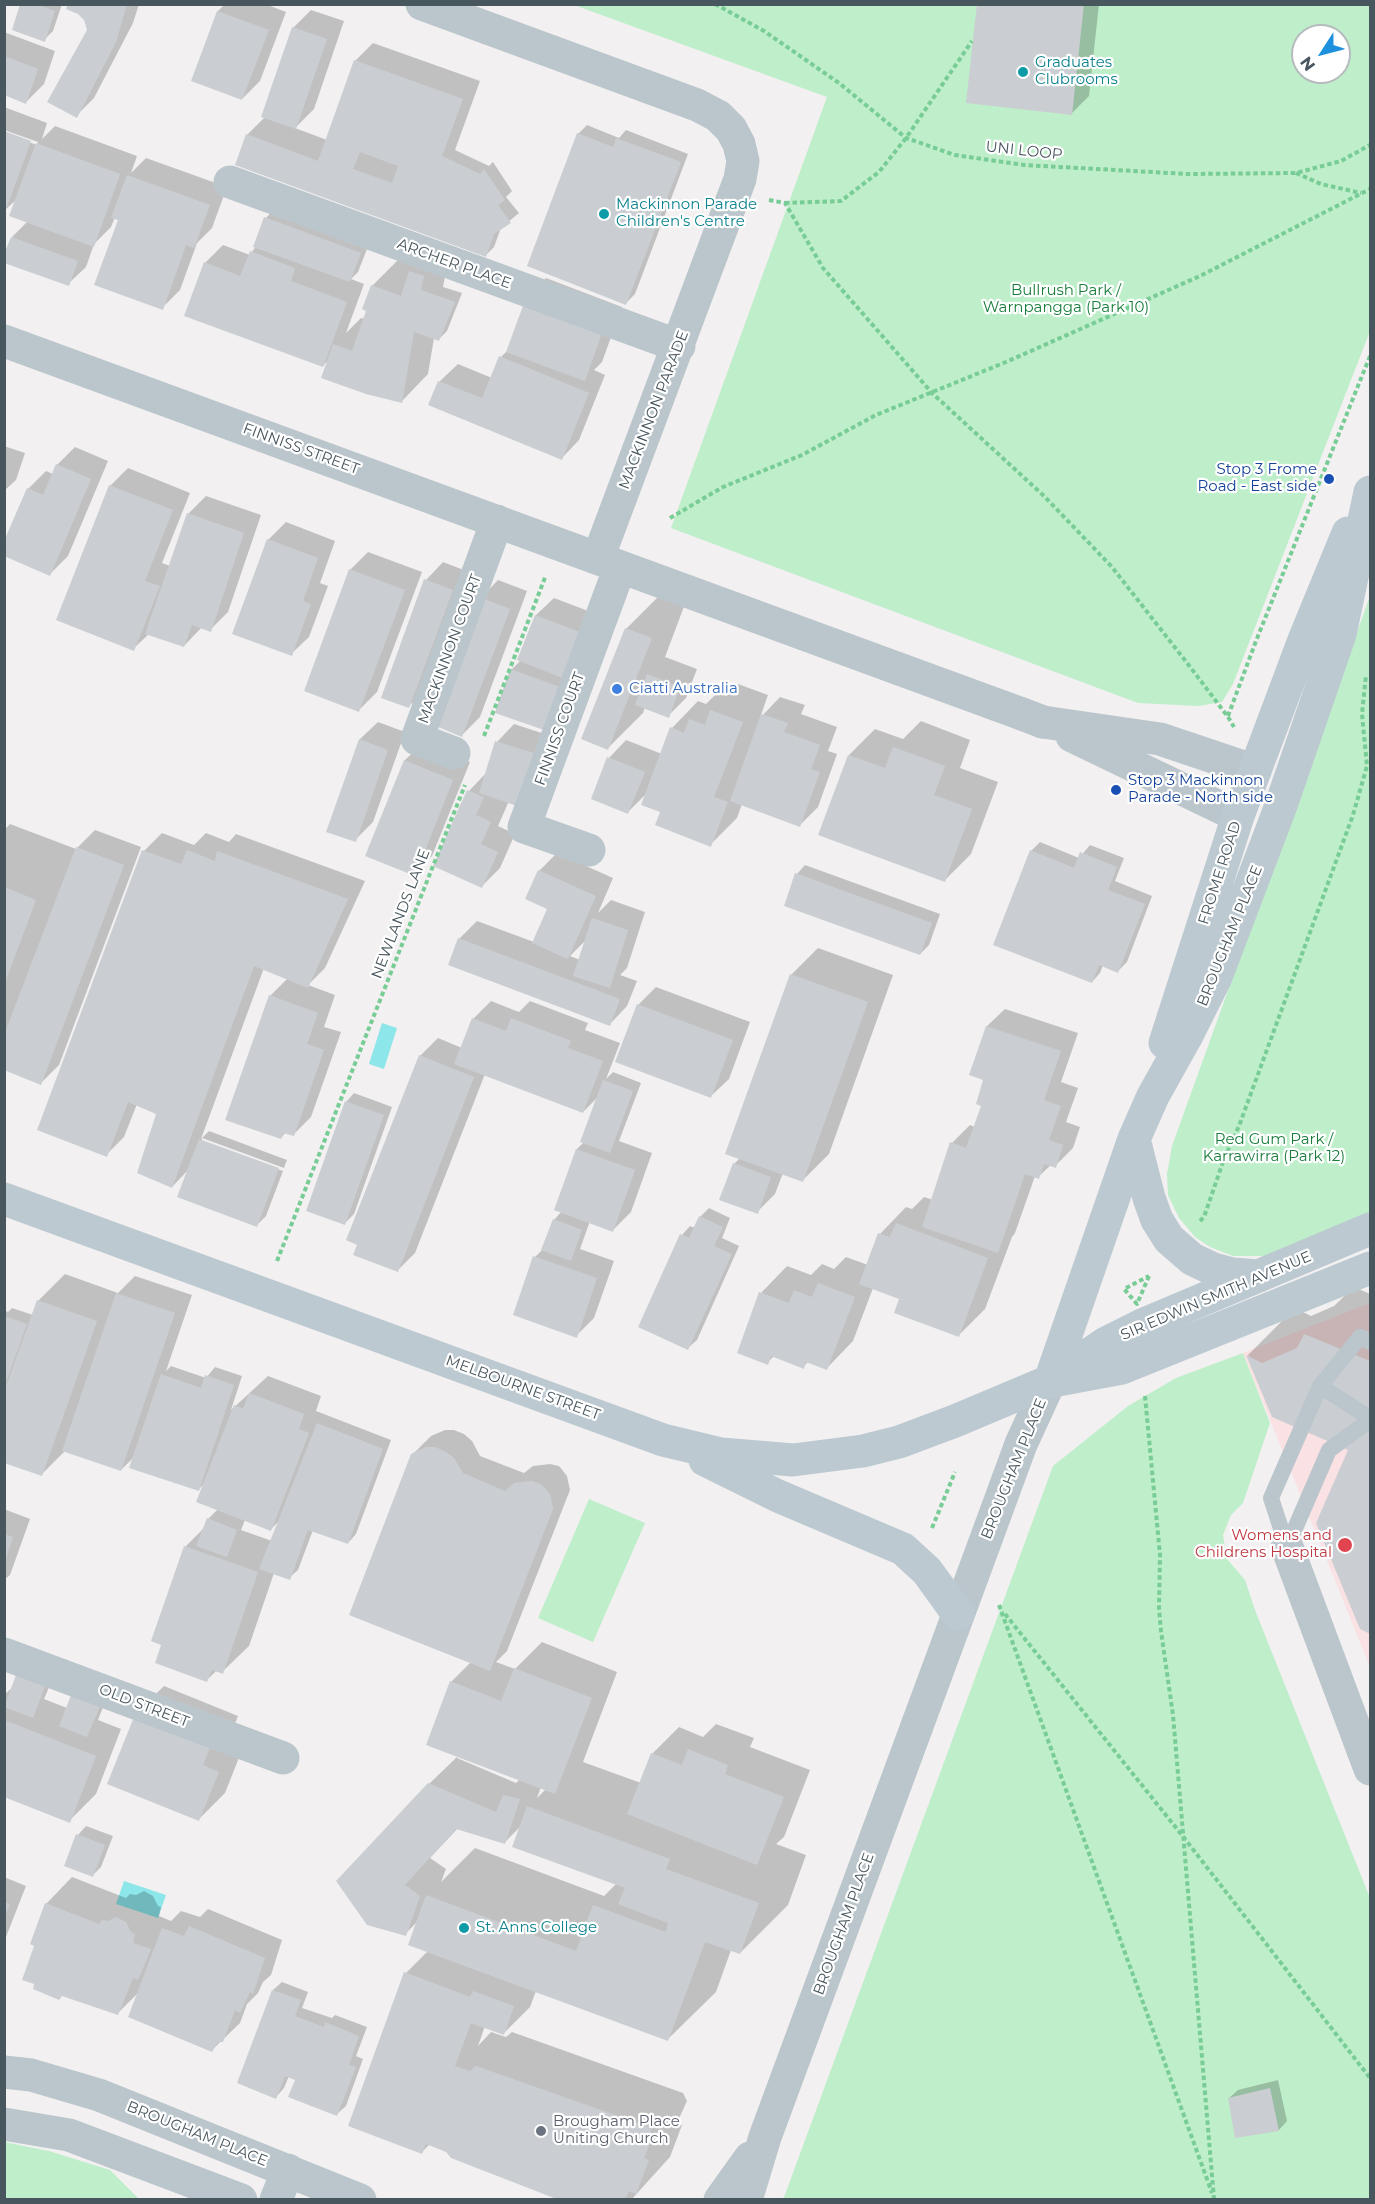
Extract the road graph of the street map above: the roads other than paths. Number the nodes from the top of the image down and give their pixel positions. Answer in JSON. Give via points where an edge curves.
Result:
{"nodes":[{"id":1,"x":422,"y":4,"type":"edge"},
{"id":2,"x":230,"y":182,"type":"dead end"},
{"id":3,"x":4,"y":341,"type":"edge"},
{"id":4,"x":679,"y":346,"type":"junction"},
{"id":5,"x":1371,"y":478,"type":"edge"},
{"id":6,"x":1371,"y":492,"type":"edge"},
{"id":7,"x":497,"y":521,"type":"junction"},
{"id":8,"x":609,"y":562,"type":"junction"},
{"id":9,"x":1033,"y":718,"type":"junction"},
{"id":10,"x":467,"y":759,"type":"road end"},
{"id":11,"x":1255,"y":771,"type":"junction"},
{"id":12,"x":1280,"y":808,"type":"junction"},
{"id":13,"x":1238,"y":816,"type":"junction"},
{"id":14,"x":589,"y":850,"type":"dead end"},
{"id":15,"x":1134,"y":1139,"type":"junction"},
{"id":16,"x":4,"y":1199,"type":"edge"},
{"id":17,"x":1371,"y":1229,"type":"edge"},
{"id":18,"x":1371,"y":1268,"type":"edge"},
{"id":19,"x":1261,"y":1275,"type":"junction"},
{"id":20,"x":1371,"y":1342,"type":"edge"},
{"id":21,"x":1050,"y":1381,"type":"junction"},
{"id":22,"x":1320,"y":1386,"type":"junction"},
{"id":23,"x":1371,"y":1419,"type":"edge"},
{"id":24,"x":663,"y":1440,"type":"junction"},
{"id":25,"x":1287,"y":1547,"type":"junction"},
{"id":26,"x":958,"y":1614,"type":"junction"},
{"id":27,"x":4,"y":1654,"type":"edge"},
{"id":28,"x":283,"y":1758,"type":"dead end"},
{"id":29,"x":1371,"y":1770,"type":"edge"},
{"id":30,"x":4,"y":2057,"type":"edge"},
{"id":31,"x":18,"y":2074,"type":"edge"},
{"id":32,"x":85,"y":2091,"type":"junction"},
{"id":33,"x":4,"y":2124,"type":"edge"},
{"id":34,"x":69,"y":2135,"type":"junction"},
{"id":35,"x":765,"y":2138,"type":"junction"},
{"id":36,"x":282,"y":2185,"type":"edge"},
{"id":37,"x":241,"y":2199,"type":"edge"},
{"id":38,"x":360,"y":2199,"type":"edge"},
{"id":39,"x":720,"y":2199,"type":"edge"},
{"id":40,"x":746,"y":2199,"type":"edge"}],
"edges":[{"from":1,"to":4,"type":"street","name":"MACKINNON PARADE","via":[[697,105],[718,116],[731,129],[743,161],[740,179]]},
{"from":2,"to":4,"type":"street","name":"ARCHER PLACE"},
{"from":3,"to":7,"type":"street","name":"FINNISS STREET"},
{"from":4,"to":8,"type":"street","name":"MACKINNON PARADE"},
{"from":5,"to":11,"type":"main road","name":"FROME ROAD"},
{"from":6,"to":12,"type":"main road","via":[[1340,634]]},
{"from":7,"to":8,"type":"street","name":"FINNISS STREET"},
{"from":7,"to":10,"type":"street","name":"MACKINNON COURT","via":[[417,740]]},
{"from":8,"to":9,"type":"street"},
{"from":8,"to":14,"type":"street","name":"FINNISS COURT","via":[[524,827]]},
{"from":9,"to":11,"type":"street","via":[[1160,739]]},
{"from":9,"to":13,"type":"street"},
{"from":11,"to":12,"type":"main road"},
{"from":11,"to":13,"type":"main road","name":"FROME ROAD"},
{"from":12,"to":13,"type":"main road"},
{"from":12,"to":15,"type":"main road","name":"BROUGHAM PLACE","via":[[1216,977]]},
{"from":13,"to":15,"type":"main road","name":"FROME ROAD"},
{"from":15,"to":19,"type":"main road","via":[[1149,1198],[1169,1239],[1192,1259],[1213,1269]]},
{"from":15,"to":21,"type":"main road","name":"BROUGHAM PLACE"},
{"from":16,"to":24,"type":"main road","name":"MELBOURNE STREET"},
{"from":17,"to":19,"type":"main road","name":"SIR EDWIN SMITH AVENUE"},
{"from":18,"to":21,"type":"main road","name":"SIR EDWIN SMITH AVENUE","via":[[1141,1361],[1112,1371]]},
{"from":19,"to":21,"type":"main road","name":"SIR EDWIN SMITH AVENUE","via":[[1106,1343]]},
{"from":20,"to":22,"type":"lane","via":[[1360,1337]]},
{"from":21,"to":24,"type":"main road","name":"MELBOURNE STREET","via":[[899,1442],[841,1455],[794,1461],[760,1459]]},
{"from":21,"to":26,"type":"street","name":"BROUGHAM PLACE","via":[[1021,1444]]},
{"from":22,"to":23,"type":"lane"},
{"from":22,"to":25,"type":"lane","via":[[1271,1497]]},
{"from":23,"to":25,"type":"lane","via":[[1329,1450]]},
{"from":24,"to":26,"type":"main road","via":[[778,1496],[903,1549],[927,1571]]},
{"from":25,"to":29,"type":"street"},
{"from":26,"to":35,"type":"street","name":"BROUGHAM PLACE"},
{"from":27,"to":28,"type":"street","name":"OLD STREET"},
{"from":30,"to":31,"type":"street","name":"BROUGHAM PLACE"},
{"from":31,"to":32,"type":"street","name":"BROUGHAM PLACE"},
{"from":32,"to":34,"type":"street"},
{"from":32,"to":36,"type":"street","name":"BROUGHAM PLACE"},
{"from":33,"to":34,"type":"street"},
{"from":34,"to":37,"type":"street"},
{"from":35,"to":39,"type":"street","name":"BROUGHAM PLACE"},
{"from":35,"to":40,"type":"street","name":"BROUGHAM PLACE"},
{"from":36,"to":38,"type":"street","name":"BROUGHAM PLACE"}]}
